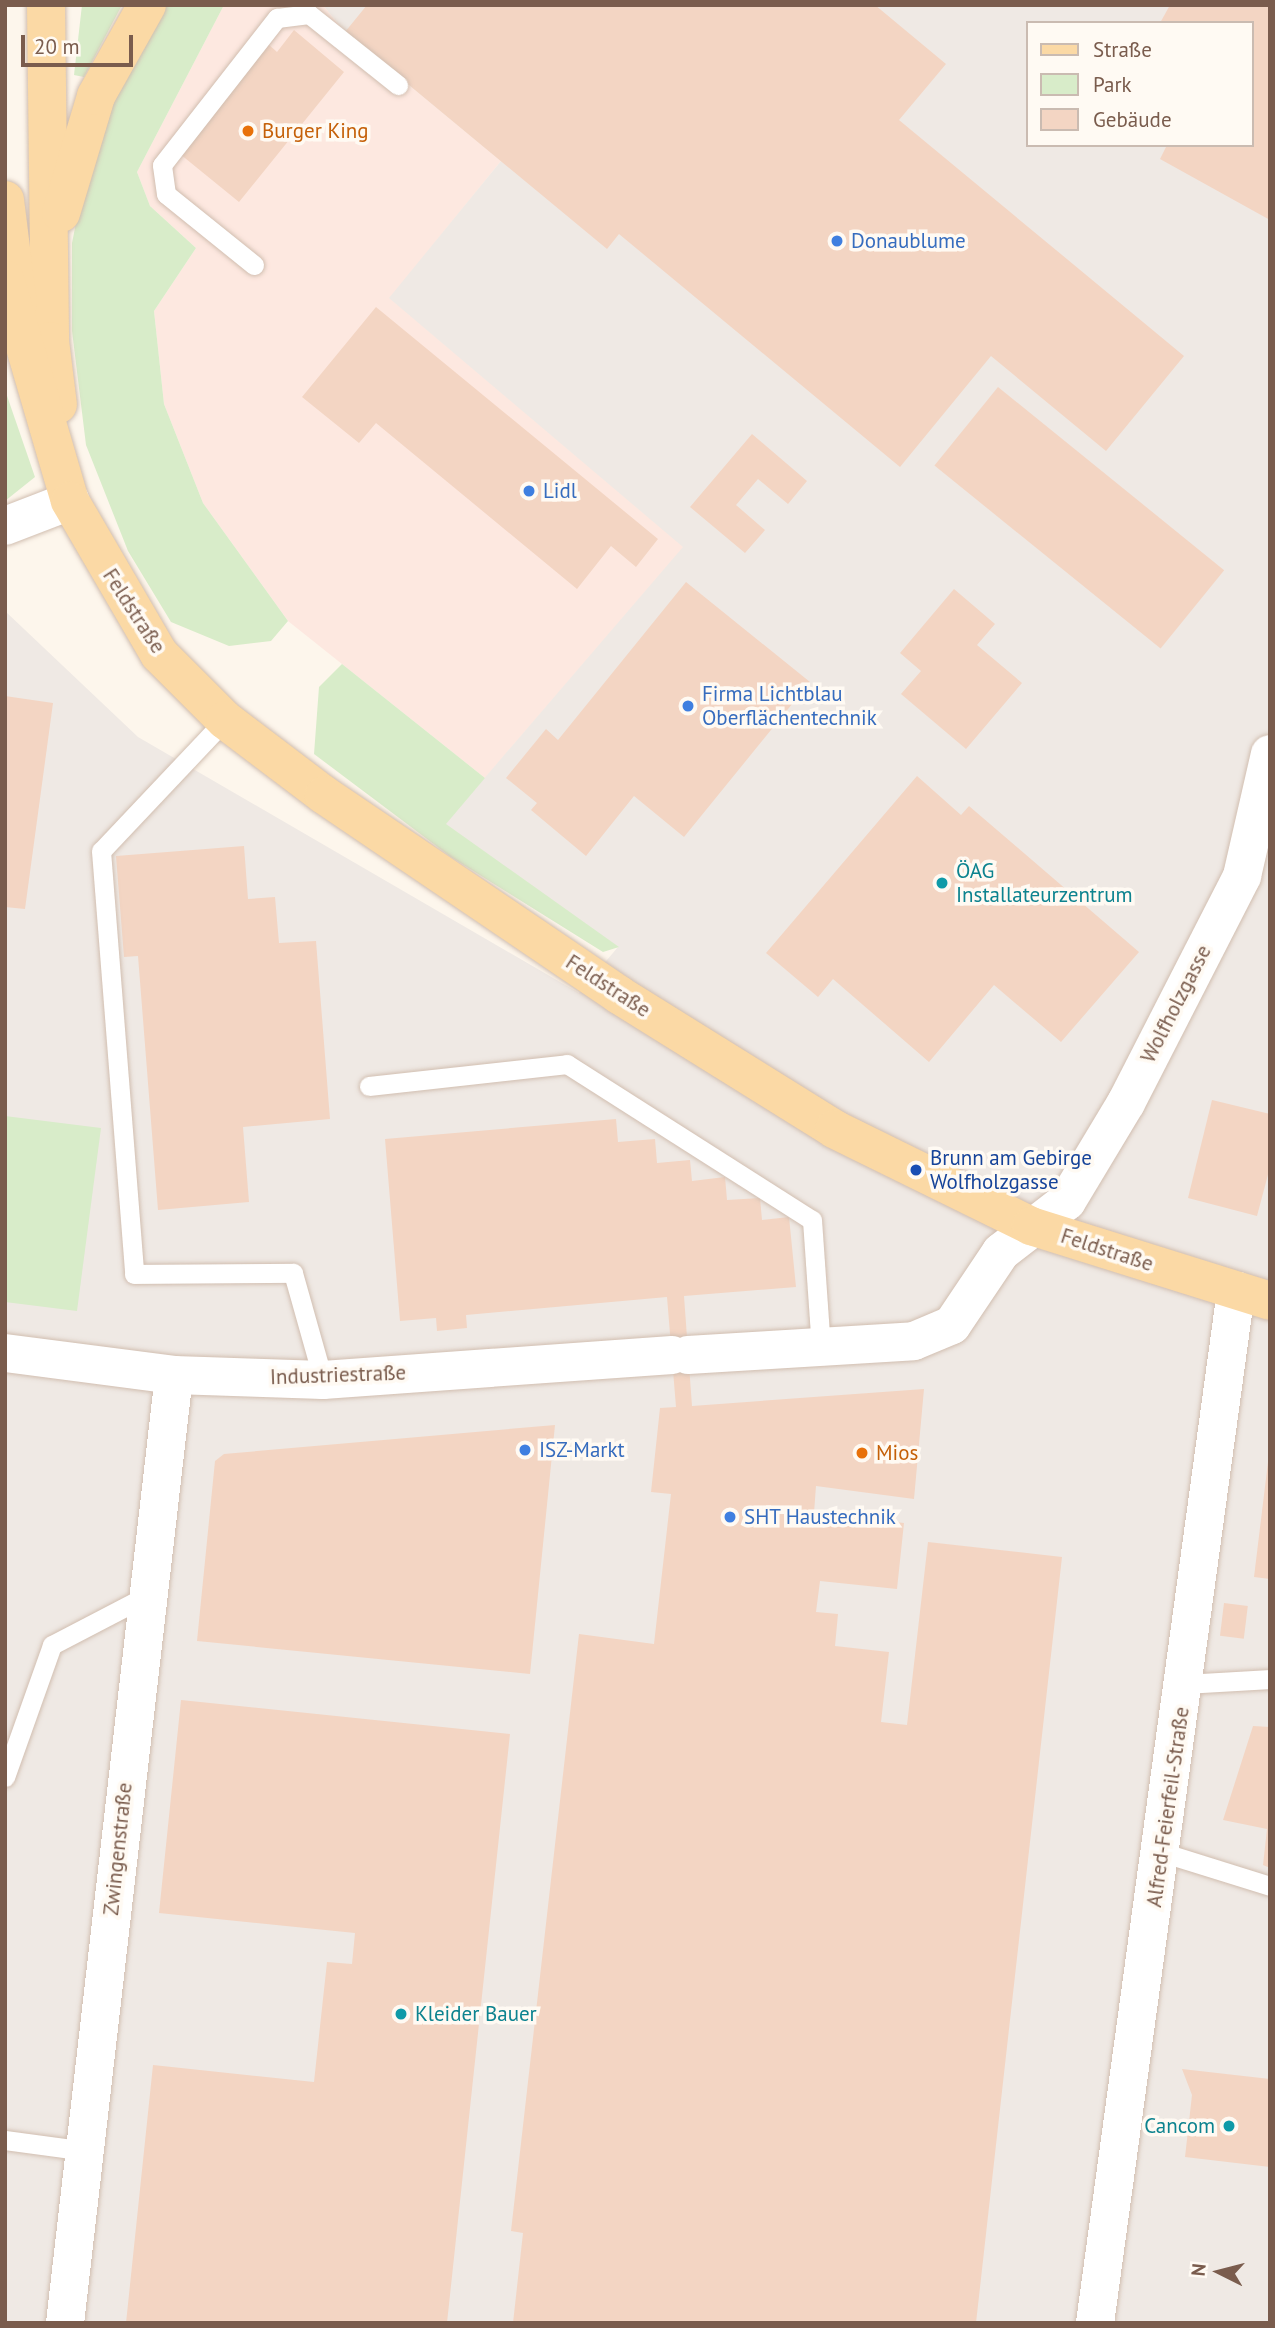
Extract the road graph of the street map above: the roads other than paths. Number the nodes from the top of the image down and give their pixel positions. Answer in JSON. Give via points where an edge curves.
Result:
{"nodes":[{"id":1,"x":46,"y":5,"type":"edge"},
{"id":2,"x":146,"y":5,"type":"edge"},
{"id":3,"x":398,"y":85,"type":"dead end"},
{"id":4,"x":5,"y":200,"type":"edge"},
{"id":5,"x":254,"y":265,"type":"dead end"},
{"id":6,"x":5,"y":279,"type":"edge"},
{"id":7,"x":37,"y":349,"type":"junction"},
{"id":8,"x":70,"y":501,"type":"junction"},
{"id":9,"x":5,"y":526,"type":"edge"},
{"id":10,"x":225,"y":720,"type":"junction"},
{"id":11,"x":1270,"y":754,"type":"edge"},
{"id":12,"x":369,"y":1086,"type":"dead end"},
{"id":13,"x":1031,"y":1226,"type":"junction"},
{"id":14,"x":1253,"y":1296,"type":"edge"},
{"id":15,"x":821,"y":1348,"type":"junction"},
{"id":16,"x":5,"y":1353,"type":"edge"},
{"id":17,"x":174,"y":1375,"type":"junction"},
{"id":18,"x":323,"y":1380,"type":"junction"},
{"id":19,"x":146,"y":1596,"type":"junction"},
{"id":20,"x":1270,"y":1679,"type":"edge"},
{"id":21,"x":1185,"y":1684,"type":"junction"},
{"id":22,"x":5,"y":1777,"type":"edge"},
{"id":23,"x":1161,"y":1852,"type":"junction"},
{"id":24,"x":1270,"y":1886,"type":"edge"},
{"id":25,"x":5,"y":2140,"type":"edge"},
{"id":26,"x":86,"y":2151,"type":"junction"},
{"id":27,"x":65,"y":2323,"type":"edge"},
{"id":28,"x":1095,"y":2323,"type":"edge"}],
"edges":[{"from":1,"to":7,"type":"main road"},
{"from":2,"to":7,"type":"main road","via":[[96,96],[62,204]]},
{"from":3,"to":5,"type":"lane","via":[[309,14],[277,18],[162,165],[166,194]]},
{"from":4,"to":7,"type":"main road"},
{"from":6,"to":7,"type":"main road"},
{"from":7,"to":8,"type":"main road","name":"Feldstraße"},
{"from":8,"to":9,"type":"street"},
{"from":8,"to":10,"type":"main road","name":"Feldstraße","via":[[159,654]]},
{"from":10,"to":13,"type":"main road","name":"Feldstraße","via":[[324,795],[619,995],[834,1129]]},
{"from":10,"to":18,"type":"lane","via":[[101,851],[134,1274],[293,1273]]},
{"from":11,"to":13,"type":"street","name":"Wolfholzgasse","via":[[1242,876],[1083,1178],[1067,1201]]},
{"from":12,"to":15,"type":"lane","via":[[567,1064],[812,1220]]},
{"from":13,"to":14,"type":"main road","name":"Feldstraße"},
{"from":13,"to":15,"type":"street","name":"Industriestraße","via":[[1001,1252],[952,1325],[914,1341]]},
{"from":14,"to":21,"type":"street","name":"Alfred-Feierfeil-Straße"},
{"from":15,"to":18,"type":"street","name":"Industriestraße"},
{"from":16,"to":17,"type":"street","name":"Industriestraße"},
{"from":17,"to":18,"type":"street","name":"Industriestraße"},
{"from":17,"to":19,"type":"street","name":"Zwingenstraße"},
{"from":19,"to":22,"type":"lane","via":[[52,1645]]},
{"from":19,"to":26,"type":"street","name":"Zwingenstraße"},
{"from":20,"to":21,"type":"lane"},
{"from":21,"to":23,"type":"street","name":"Alfred-Feierfeil-Straße"},
{"from":23,"to":24,"type":"lane"},
{"from":23,"to":28,"type":"street","name":"Alfred-Feierfeil-Straße"},
{"from":25,"to":26,"type":"lane"},
{"from":26,"to":27,"type":"street","name":"Zwingenstraße"}]}
